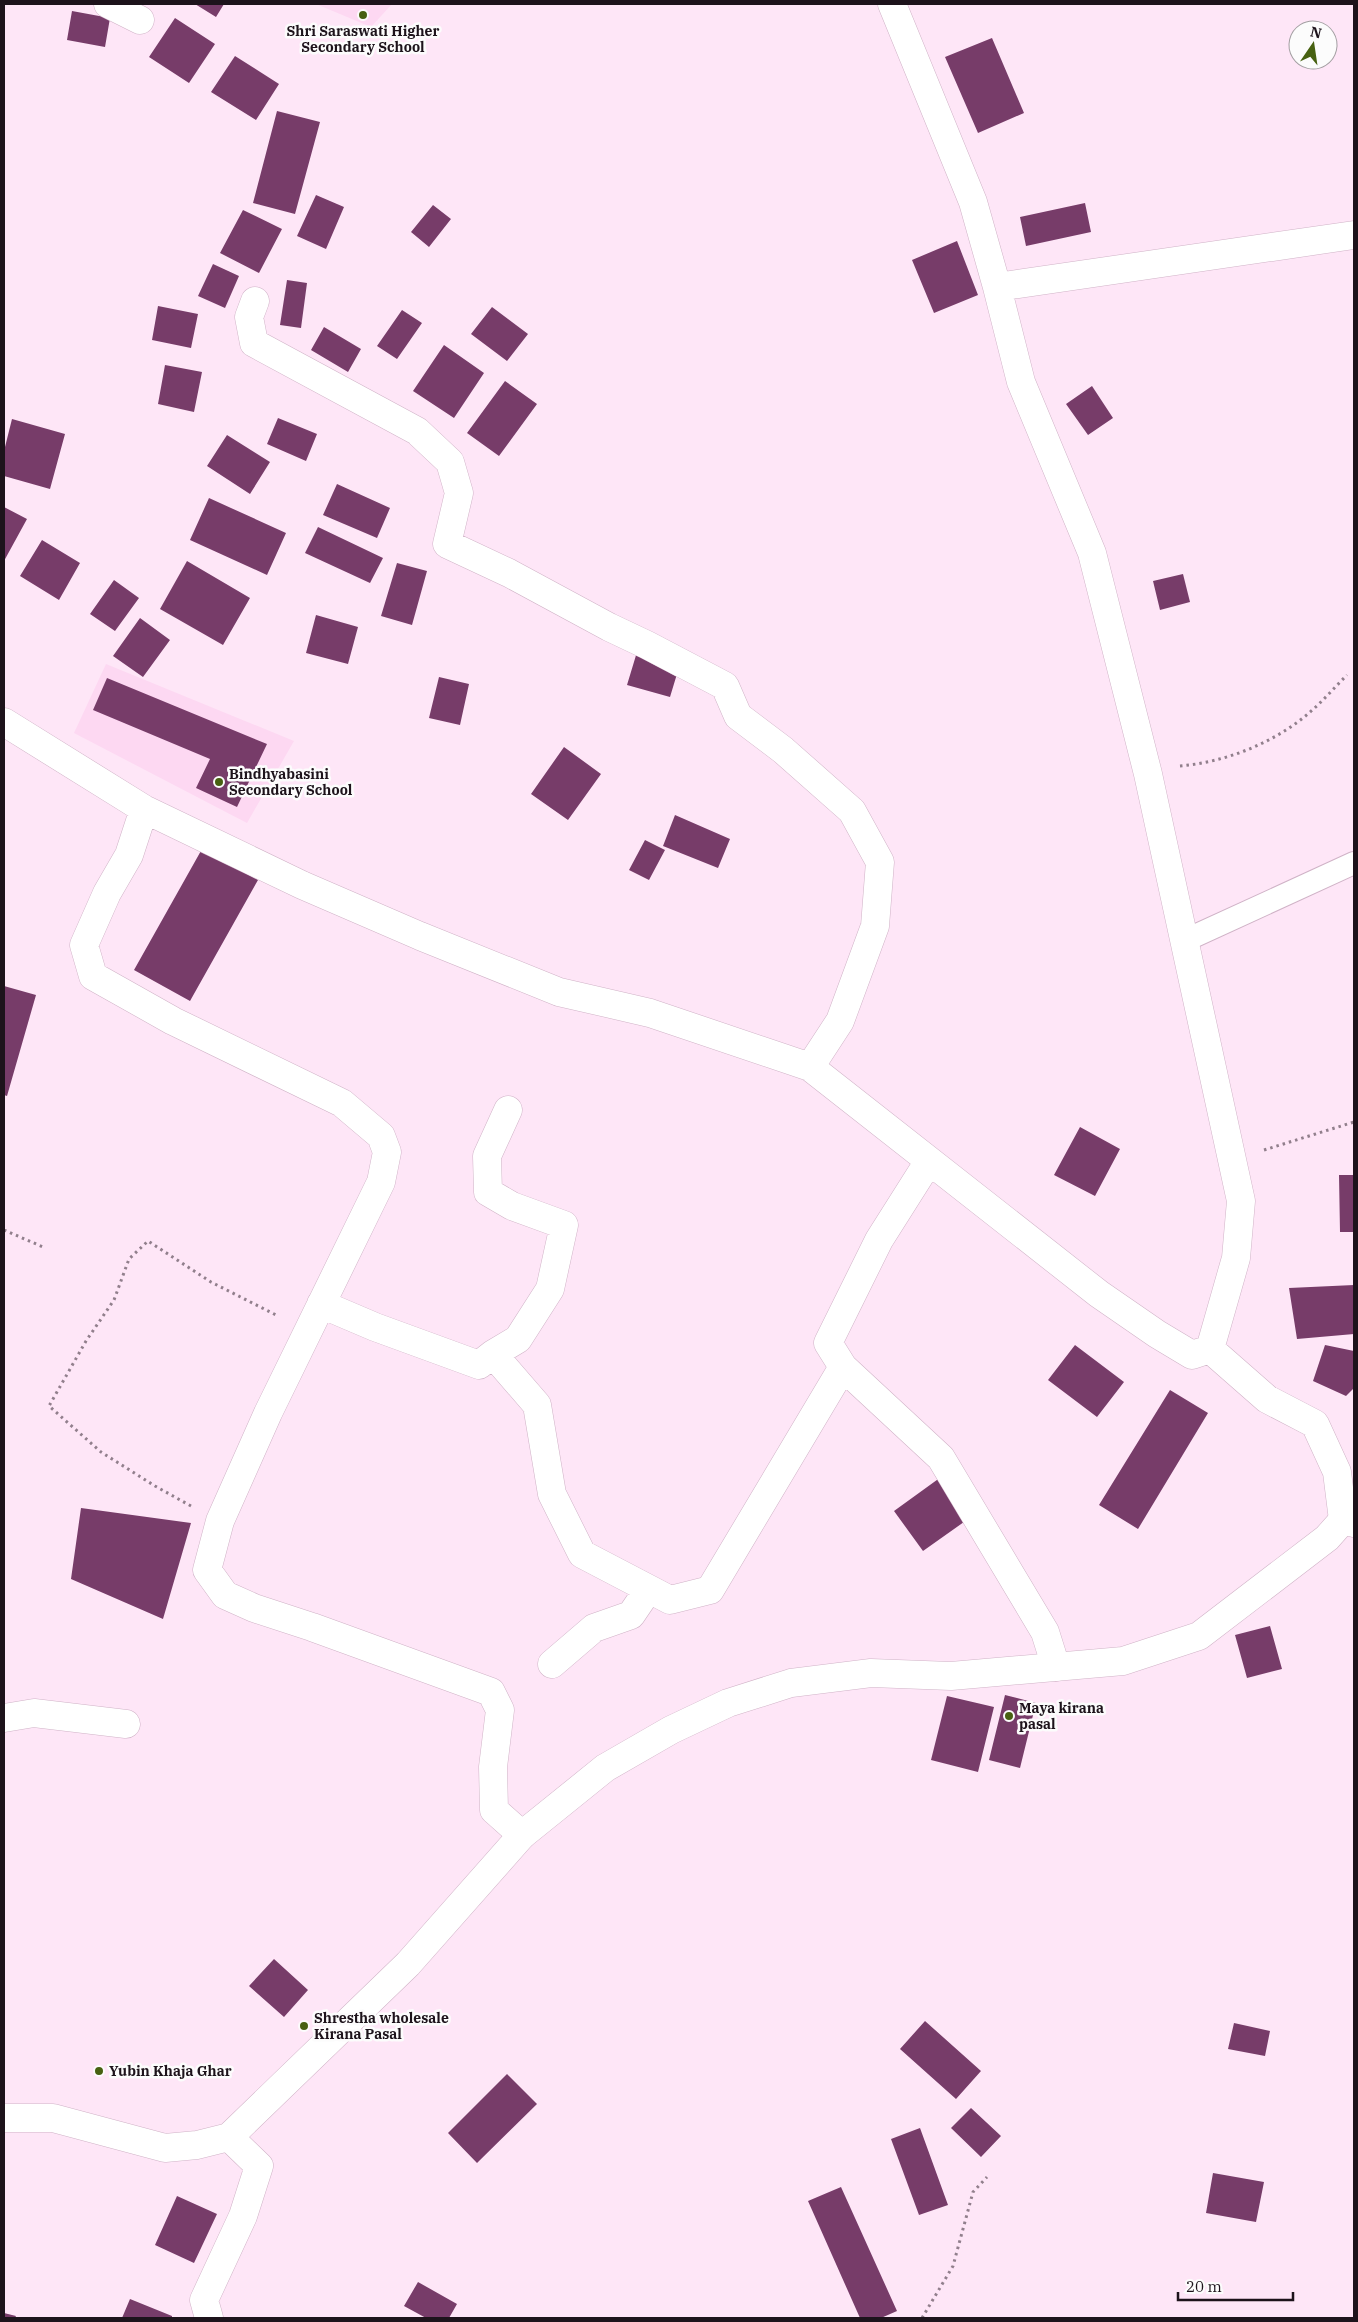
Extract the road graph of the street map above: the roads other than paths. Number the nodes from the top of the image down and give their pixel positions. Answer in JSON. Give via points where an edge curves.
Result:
{"nodes":[{"id":1,"x":108,"y":4,"type":"edge"},
{"id":2,"x":892,"y":4,"type":"edge"},
{"id":3,"x":140,"y":20,"type":"dead end"},
{"id":4,"x":1354,"y":235,"type":"edge"},
{"id":5,"x":997,"y":287,"type":"junction"},
{"id":6,"x":255,"y":301,"type":"dead end"},
{"id":7,"x":4,"y":722,"type":"edge"},
{"id":8,"x":144,"y":809,"type":"junction"},
{"id":9,"x":1354,"y":862,"type":"edge"},
{"id":10,"x":1186,"y":940,"type":"junction"},
{"id":11,"x":810,"y":1067,"type":"junction"},
{"id":12,"x":508,"y":1110,"type":"dead end"},
{"id":13,"x":929,"y":1161,"type":"junction"},
{"id":14,"x":321,"y":1304,"type":"junction"},
{"id":15,"x":1210,"y":1349,"type":"junction"},
{"id":16,"x":492,"y":1354,"type":"junction"},
{"id":17,"x":843,"y":1367,"type":"junction"},
{"id":18,"x":1349,"y":1521,"type":"edge"},
{"id":19,"x":648,"y":1590,"type":"junction"},
{"id":20,"x":552,"y":1664,"type":"dead end"},
{"id":21,"x":1056,"y":1667,"type":"junction"},
{"id":22,"x":4,"y":1718,"type":"edge"},
{"id":23,"x":126,"y":1724,"type":"dead end"},
{"id":24,"x":522,"y":1835,"type":"junction"},
{"id":25,"x":4,"y":2118,"type":"edge"},
{"id":26,"x":229,"y":2137,"type":"junction"},
{"id":27,"x":209,"y":2318,"type":"edge"}],
"edges":[{"from":1,"to":3,"type":"street"},
{"from":2,"to":5,"type":"street","via":[[973,202]]},
{"from":4,"to":5,"type":"street"},
{"from":5,"to":10,"type":"street","via":[[1021,382],[1092,554],[1147,769]]},
{"from":6,"to":11,"type":"street","via":[[249,316],[254,343],[417,431],[450,462],[459,493],[446,544],[509,573],[725,686],[738,716],[783,750],[852,811],[880,862],[875,926],[840,1022]]},
{"from":7,"to":8,"type":"street"},
{"from":8,"to":11,"type":"street","via":[[302,885],[558,992],[650,1014]]},
{"from":8,"to":14,"type":"street","via":[[129,855],[84,946],[93,976],[173,1021],[342,1103],[381,1136],[387,1152],[381,1182]]},
{"from":9,"to":10,"type":"lane"},
{"from":10,"to":15,"type":"street","via":[[1241,1201],[1236,1258]]},
{"from":11,"to":13,"type":"street"},
{"from":12,"to":16,"type":"street","via":[[486,1156],[488,1192],[512,1206],[564,1225],[550,1289],[518,1339]]},
{"from":13,"to":15,"type":"street","via":[[1100,1294],[1157,1334],[1192,1355]]},
{"from":13,"to":17,"type":"street","via":[[879,1240],[828,1343]]},
{"from":14,"to":16,"type":"street","via":[[479,1365]]},
{"from":14,"to":24,"type":"street","via":[[220,1521],[207,1570],[225,1595],[254,1608],[491,1692],[500,1710],[493,1767],[494,1810]]},
{"from":15,"to":18,"type":"street","via":[[1267,1399],[1315,1424],[1336,1472]]},
{"from":16,"to":19,"type":"street","via":[[537,1405],[552,1494],[582,1554]]},
{"from":17,"to":19,"type":"street","via":[[710,1590],[670,1600]]},
{"from":17,"to":21,"type":"street","via":[[940,1458],[1045,1632]]},
{"from":18,"to":21,"type":"street","via":[[1198,1636],[1123,1661]]},
{"from":19,"to":20,"type":"street","via":[[632,1615],[594,1628]]},
{"from":21,"to":24,"type":"street","via":[[950,1676],[871,1673],[791,1683],[728,1703],[670,1730],[605,1768]]},
{"from":22,"to":23,"type":"street","via":[[34,1713]]},
{"from":24,"to":26,"type":"street","via":[[408,1964]]},
{"from":25,"to":26,"type":"street","via":[[53,2118],[165,2148],[198,2145]]},
{"from":26,"to":27,"type":"street","via":[[259,2166],[244,2216],[204,2300]]}]}
